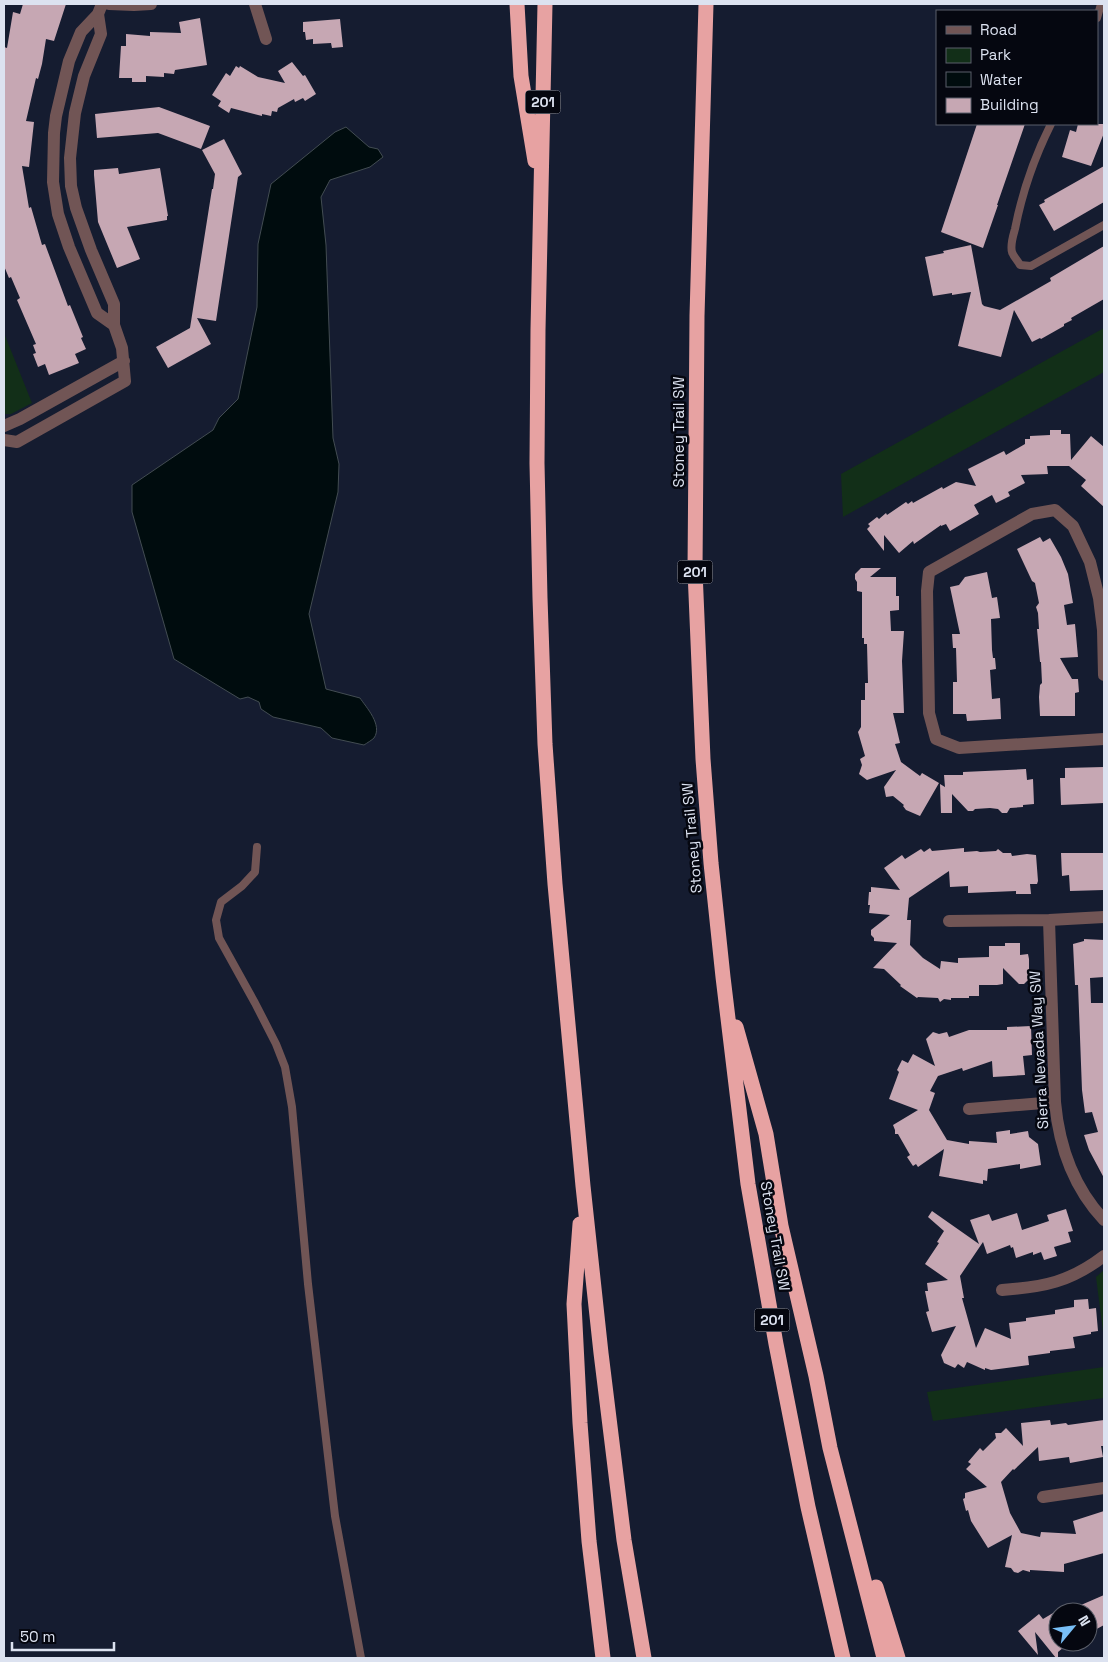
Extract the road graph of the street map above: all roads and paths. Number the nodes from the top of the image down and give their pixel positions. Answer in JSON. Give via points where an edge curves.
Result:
{"nodes":[{"id":1,"x":109,"y":4,"type":"edge"},
{"id":2,"x":151,"y":4,"type":"edge"},
{"id":3,"x":255,"y":4,"type":"edge"},
{"id":4,"x":517,"y":4,"type":"edge"},
{"id":5,"x":545,"y":4,"type":"edge"},
{"id":6,"x":706,"y":4,"type":"edge"},
{"id":7,"x":100,"y":9,"type":"edge"},
{"id":8,"x":266,"y":39,"type":"dead end"},
{"id":9,"x":1050,"y":125,"type":"edge"},
{"id":10,"x":541,"y":200,"type":"junction"},
{"id":11,"x":1104,"y":225,"type":"edge"},
{"id":12,"x":114,"y":325,"type":"junction"},
{"id":13,"x":124,"y":361,"type":"junction"},
{"id":14,"x":4,"y":426,"type":"edge"},
{"id":15,"x":4,"y":440,"type":"edge"},
{"id":16,"x":1104,"y":675,"type":"edge"},
{"id":17,"x":1104,"y":739,"type":"edge"},
{"id":18,"x":257,"y":847,"type":"dead end"},
{"id":19,"x":1104,"y":917,"type":"edge"},
{"id":20,"x":1049,"y":920,"type":"junction"},
{"id":21,"x":949,"y":921,"type":"dead end"},
{"id":22,"x":723,"y":978,"type":"junction"},
{"id":23,"x":1055,"y":1102,"type":"junction"},
{"id":24,"x":969,"y":1109,"type":"dead end"},
{"id":25,"x":583,"y":1186,"type":"junction"},
{"id":26,"x":1104,"y":1220,"type":"edge"},
{"id":27,"x":1104,"y":1256,"type":"edge"},
{"id":28,"x":1002,"y":1290,"type":"dead end"},
{"id":29,"x":830,"y":1448,"type":"junction"},
{"id":30,"x":1104,"y":1488,"type":"edge"},
{"id":31,"x":1043,"y":1497,"type":"dead end"},
{"id":32,"x":361,"y":1658,"type":"edge"},
{"id":33,"x":604,"y":1658,"type":"edge"},
{"id":34,"x":644,"y":1658,"type":"edge"},
{"id":35,"x":843,"y":1658,"type":"edge"},
{"id":36,"x":884,"y":1658,"type":"edge"},
{"id":37,"x":898,"y":1658,"type":"edge"}],
"edges":[{"from":1,"to":2,"type":"street"},
{"from":3,"to":8,"type":"street"},
{"from":4,"to":10,"type":"highway","via":[[521,76]]},
{"from":5,"to":10,"type":"highway","number":"201"},
{"from":6,"to":22,"type":"highway","name":"Stoney Trail SW","number":"201","via":[[697,316],[695,571],[703,759]]},
{"from":7,"to":12,"type":"street","via":[[101,34],[78,94],[70,158],[71,186],[88,242],[114,304]]},
{"from":7,"to":12,"type":"street","via":[[81,32],[69,61],[55,124],[53,182],[58,214],[97,313]]},
{"from":9,"to":11,"type":"lane","via":[[1025,189],[1012,252],[1020,265],[1031,266]]},
{"from":10,"to":25,"type":"highway","number":"201","via":[[537,463],[545,744]]},
{"from":12,"to":13,"type":"street"},
{"from":13,"to":14,"type":"street"},
{"from":13,"to":15,"type":"street","via":[[125,381],[17,442]]},
{"from":16,"to":17,"type":"street","via":[[1103,630],[1090,562],[1073,526],[1055,510],[1032,514],[929,572],[929,713],[936,739],[959,748]]},
{"from":18,"to":32,"type":"lane","via":[[255,872],[221,902],[216,920],[219,938],[285,1067],[292,1107],[308,1284],[335,1516]]},
{"from":19,"to":20,"type":"street"},
{"from":20,"to":21,"type":"street"},
{"from":20,"to":23,"type":"street","name":"Sierra Nevada Way SW"},
{"from":22,"to":29,"type":"highway","via":[[766,1134],[781,1226]]},
{"from":22,"to":35,"type":"highway","name":"Stoney Trail SW","number":"201","via":[[748,1184],[776,1344],[808,1507]]},
{"from":23,"to":24,"type":"street"},
{"from":23,"to":26,"type":"street","name":"Sierra Nevada Way SW","via":[[1061,1139],[1073,1174]]},
{"from":25,"to":33,"type":"highway","via":[[574,1314],[589,1541]]},
{"from":25,"to":34,"type":"highway","number":"201","via":[[624,1540]]},
{"from":27,"to":28,"type":"street","via":[[1086,1270],[1057,1282]]},
{"from":29,"to":36,"type":"highway"},
{"from":29,"to":37,"type":"highway"},
{"from":30,"to":31,"type":"street"}]}
